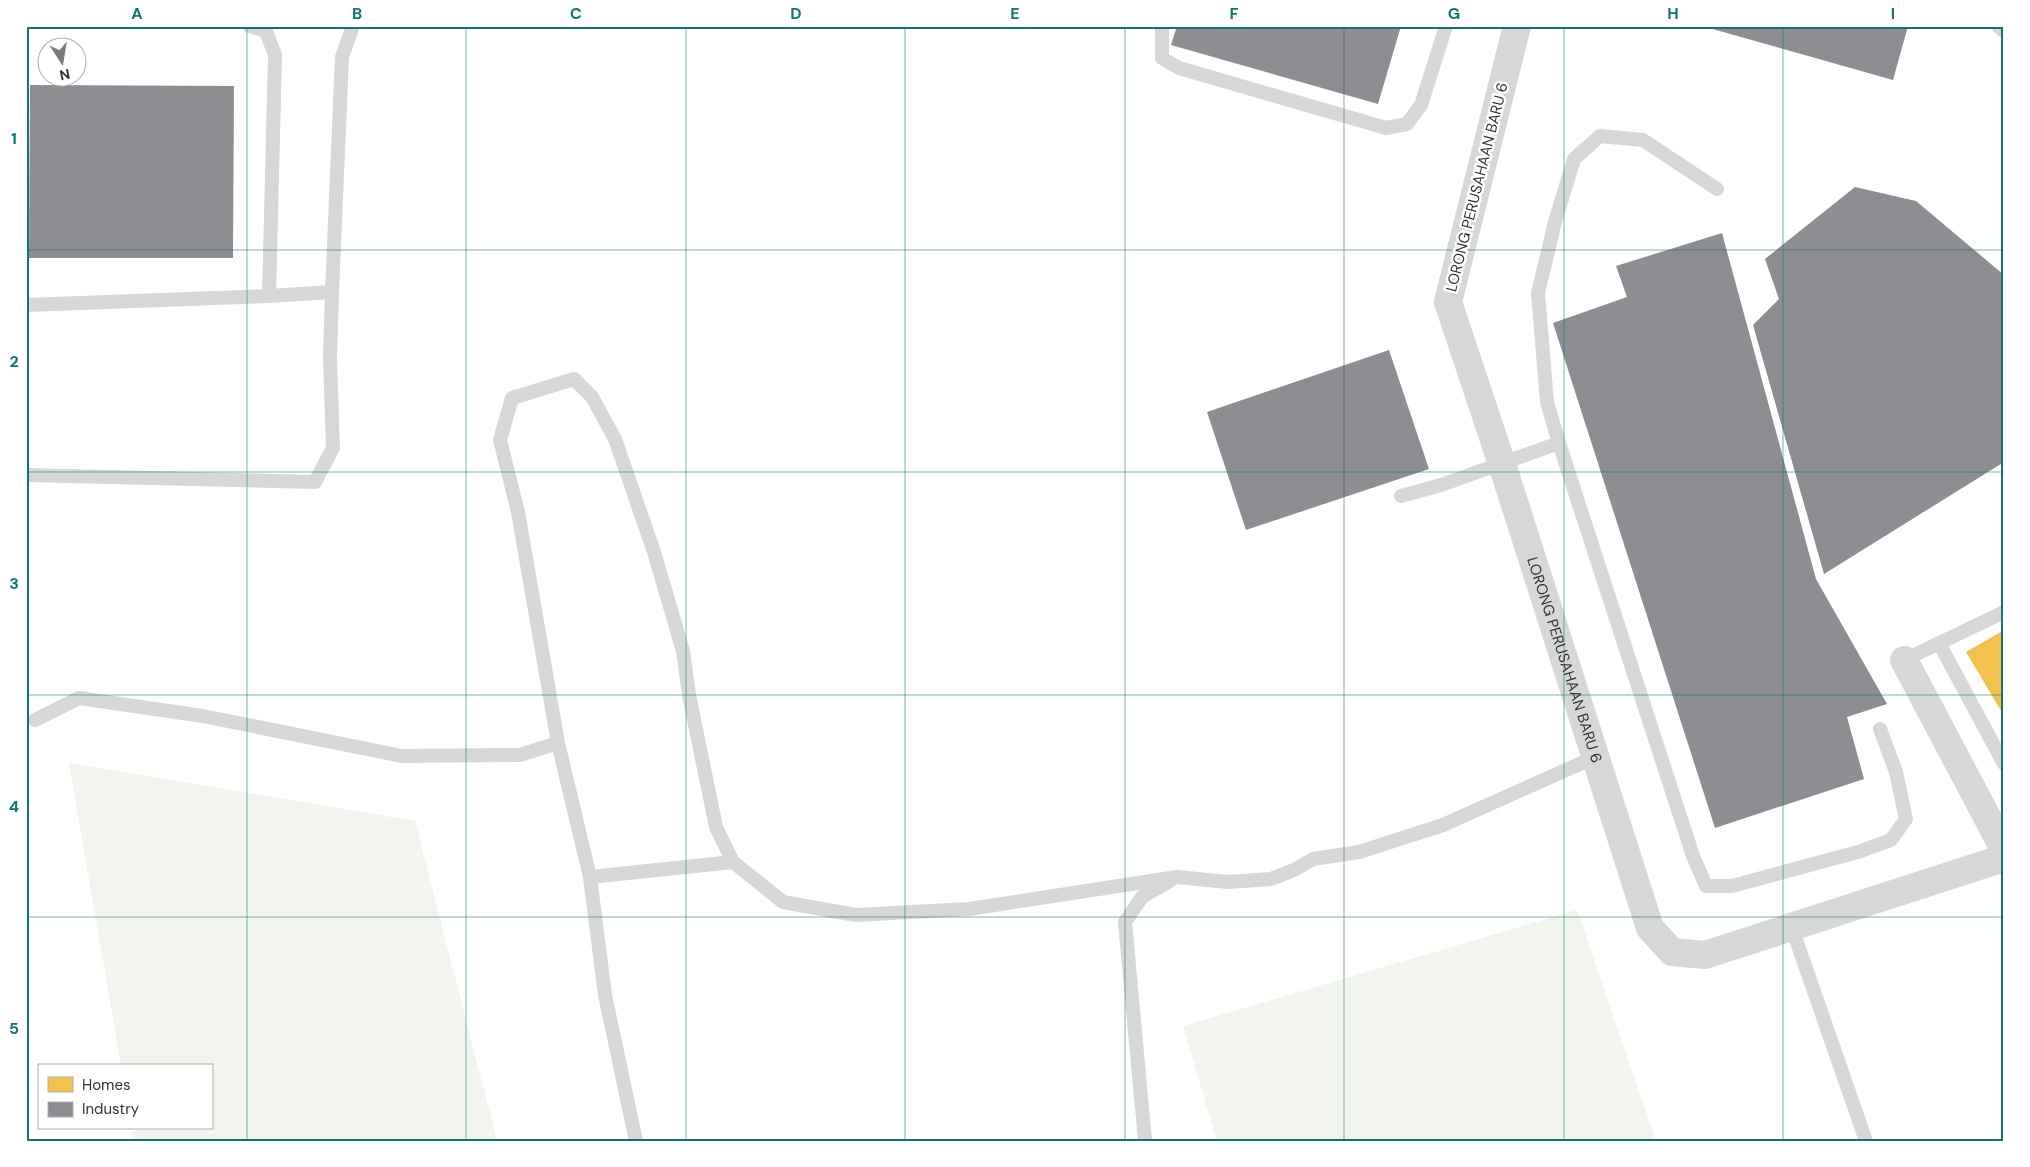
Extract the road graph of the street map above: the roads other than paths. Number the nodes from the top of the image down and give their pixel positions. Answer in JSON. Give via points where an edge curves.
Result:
{"nodes":[{"id":1,"x":249,"y":26,"type":"edge"},
{"id":2,"x":353,"y":26,"type":"edge"},
{"id":3,"x":1162,"y":26,"type":"edge"},
{"id":4,"x":1446,"y":26,"type":"edge"},
{"id":5,"x":1517,"y":26,"type":"edge"},
{"id":6,"x":1998,"y":26,"type":"edge"},
{"id":7,"x":2004,"y":31,"type":"edge"},
{"id":8,"x":1717,"y":189,"type":"dead end"},
{"id":9,"x":332,"y":292,"type":"junction"},
{"id":10,"x":269,"y":296,"type":"junction"},
{"id":11,"x":26,"y":305,"type":"edge"},
{"id":12,"x":1558,"y":443,"type":"junction"},
{"id":13,"x":1502,"y":464,"type":"junction"},
{"id":14,"x":26,"y":475,"type":"edge"},
{"id":15,"x":1401,"y":496,"type":"dead end"},
{"id":16,"x":2004,"y":612,"type":"edge"},
{"id":17,"x":1939,"y":643,"type":"junction"},
{"id":18,"x":1904,"y":660,"type":"joint"},
{"id":19,"x":36,"y":720,"type":"dead end"},
{"id":20,"x":1880,"y":729,"type":"dead end"},
{"id":21,"x":558,"y":743,"type":"junction"},
{"id":22,"x":1595,"y":757,"type":"junction"},
{"id":23,"x":2004,"y":764,"type":"edge"},
{"id":24,"x":2004,"y":849,"type":"edge"},
{"id":25,"x":2004,"y":858,"type":"edge"},
{"id":26,"x":733,"y":862,"type":"junction"},
{"id":27,"x":590,"y":877,"type":"junction"},
{"id":28,"x":1177,"y":877,"type":"junction"},
{"id":29,"x":1792,"y":928,"type":"junction"},
{"id":30,"x":636,"y":1141,"type":"edge"},
{"id":31,"x":1145,"y":1141,"type":"edge"},
{"id":32,"x":1866,"y":1141,"type":"edge"}],
"edges":[{"from":1,"to":10,"type":"lane","via":[[266,31],[275,55]]},
{"from":2,"to":9,"type":"lane","via":[[342,57]]},
{"from":3,"to":4,"type":"lane","via":[[1162,58],[1180,68],[1386,128],[1407,124],[1421,105]]},
{"from":5,"to":13,"type":"street","name":"LORONG PERUSAHAAN BARU 6","via":[[1448,302]]},
{"from":6,"to":7,"type":"lane"},
{"from":8,"to":12,"type":"lane","via":[[1643,140],[1600,136],[1574,159],[1538,293],[1547,402]]},
{"from":9,"to":10,"type":"lane"},
{"from":9,"to":14,"type":"lane","via":[[333,448],[315,482]]},
{"from":10,"to":11,"type":"lane"},
{"from":12,"to":13,"type":"lane"},
{"from":12,"to":20,"type":"lane","via":[[1693,856],[1706,886],[1732,886],[1891,840],[1906,819],[1896,772]]},
{"from":13,"to":15,"type":"lane"},
{"from":13,"to":22,"type":"street","name":"LORONG PERUSAHAAN BARU 6"},
{"from":16,"to":17,"type":"lane"},
{"from":17,"to":18,"type":"lane"},
{"from":17,"to":23,"type":"lane"},
{"from":18,"to":24,"type":"street"},
{"from":19,"to":21,"type":"lane","via":[[79,698],[203,716],[402,756],[520,755]]},
{"from":21,"to":26,"type":"lane","via":[[518,512],[500,440],[512,398],[574,379],[592,396],[615,439],[654,552],[683,651],[716,827]]},
{"from":21,"to":27,"type":"lane"},
{"from":22,"to":28,"type":"lane","via":[[1443,825],[1359,852],[1313,859],[1271,879],[1228,882]]},
{"from":22,"to":29,"type":"street","name":"LORONG PERUSAHAAN BARU 6","via":[[1650,928],[1672,952],[1705,955]]},
{"from":25,"to":29,"type":"street","name":"LORONG PERUSAHAAN BARU 6"},
{"from":26,"to":27,"type":"lane"},
{"from":26,"to":28,"type":"lane","via":[[783,902],[856,916],[969,909]]},
{"from":27,"to":30,"type":"lane","via":[[605,995]]},
{"from":28,"to":31,"type":"lane","via":[[1142,897],[1125,922]]},
{"from":29,"to":32,"type":"lane"}]}
